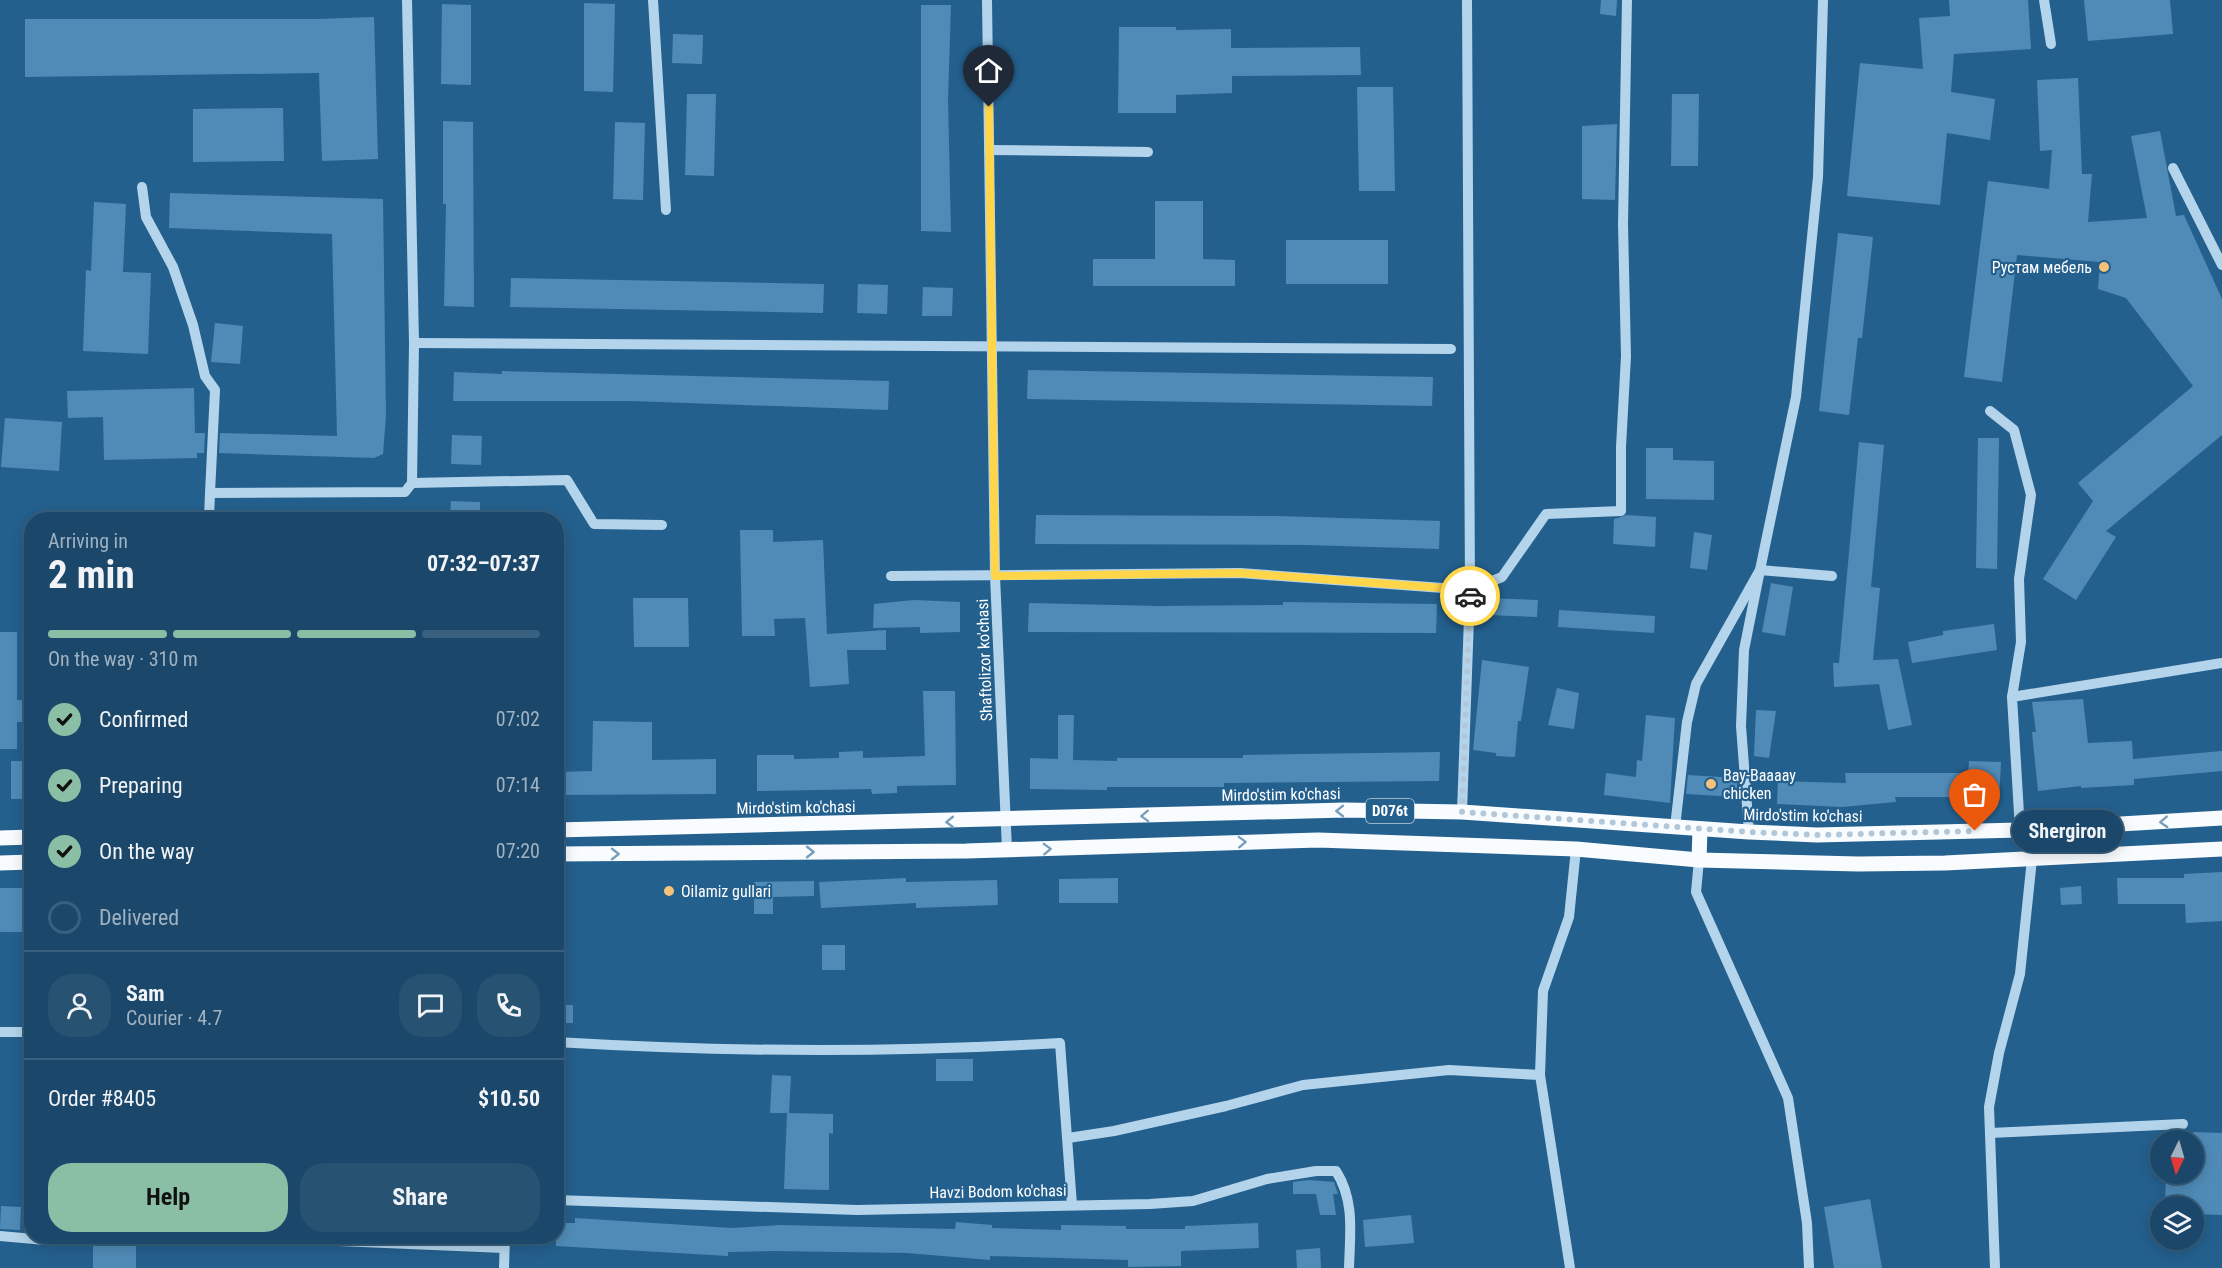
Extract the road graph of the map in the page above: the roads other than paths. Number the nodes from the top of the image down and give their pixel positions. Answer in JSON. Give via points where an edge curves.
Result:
{"nodes":[{"id":1,"x":407,"y":0,"type":"edge"},
{"id":2,"x":653,"y":0,"type":"edge"},
{"id":3,"x":987,"y":0,"type":"edge"},
{"id":4,"x":1467,"y":0,"type":"edge"},
{"id":5,"x":1627,"y":0,"type":"edge"},
{"id":6,"x":1823,"y":0,"type":"edge"},
{"id":7,"x":2044,"y":0,"type":"edge"},
{"id":8,"x":2051,"y":44,"type":"dead end"},
{"id":9,"x":989,"y":150,"type":"junction"},
{"id":10,"x":1148,"y":152,"type":"dead end"},
{"id":11,"x":2173,"y":168,"type":"dead end"},
{"id":12,"x":142,"y":187,"type":"dead end"},
{"id":13,"x":666,"y":210,"type":"dead end"},
{"id":14,"x":2222,"y":265,"type":"edge"},
{"id":15,"x":414,"y":343,"type":"junction"},
{"id":16,"x":993,"y":347,"type":"junction"},
{"id":17,"x":1451,"y":349,"type":"dead end"},
{"id":18,"x":1990,"y":411,"type":"dead end"},
{"id":19,"x":412,"y":483,"type":"junction"},
{"id":20,"x":210,"y":493,"type":"junction"},
{"id":21,"x":209,"y":512,"type":"edge"},
{"id":22,"x":662,"y":525,"type":"dead end"},
{"id":23,"x":1760,"y":570,"type":"junction"},
{"id":24,"x":891,"y":576,"type":"dead end"},
{"id":25,"x":995,"y":576,"type":"junction"},
{"id":26,"x":1832,"y":576,"type":"dead end"},
{"id":27,"x":1470,"y":590,"type":"junction"},
{"id":28,"x":2222,"y":663,"type":"edge"},
{"id":29,"x":2012,"y":697,"type":"junction"},
{"id":30,"x":1462,"y":812,"type":"junction"},
{"id":31,"x":2222,"y":818,"type":"edge"},
{"id":32,"x":1005,"y":820,"type":"junction"},
{"id":33,"x":1675,"y":827,"type":"junction"},
{"id":34,"x":1700,"y":829,"type":"junction"},
{"id":35,"x":564,"y":830,"type":"edge"},
{"id":36,"x":2020,"y":830,"type":"junction"},
{"id":37,"x":1749,"y":832,"type":"junction"},
{"id":38,"x":24,"y":837,"type":"edge"},
{"id":39,"x":0,"y":838,"type":"edge"},
{"id":40,"x":1576,"y":849,"type":"junction"},
{"id":41,"x":2222,"y":849,"type":"edge"},
{"id":42,"x":1007,"y":850,"type":"junction"},
{"id":43,"x":564,"y":854,"type":"edge"},
{"id":44,"x":2032,"y":859,"type":"junction"},
{"id":45,"x":1699,"y":860,"type":"junction"},
{"id":46,"x":24,"y":862,"type":"edge"},
{"id":47,"x":0,"y":863,"type":"edge"},
{"id":48,"x":0,"y":1032,"type":"edge"},
{"id":49,"x":24,"y":1032,"type":"edge"},
{"id":50,"x":564,"y":1043,"type":"edge"},
{"id":51,"x":1540,"y":1075,"type":"junction"},
{"id":52,"x":2183,"y":1124,"type":"dead end"},
{"id":53,"x":1990,"y":1133,"type":"junction"},
{"id":54,"x":1068,"y":1138,"type":"junction"},
{"id":55,"x":564,"y":1200,"type":"edge"},
{"id":56,"x":1072,"y":1205,"type":"junction"},
{"id":57,"x":0,"y":1236,"type":"edge"},
{"id":58,"x":24,"y":1238,"type":"edge"},
{"id":59,"x":504,"y":1244,"type":"edge"},
{"id":60,"x":504,"y":1268,"type":"edge"},
{"id":61,"x":1349,"y":1268,"type":"edge"},
{"id":62,"x":1570,"y":1268,"type":"edge"},
{"id":63,"x":1809,"y":1268,"type":"edge"},
{"id":64,"x":1995,"y":1268,"type":"edge"}],
"edges":[{"from":1,"to":15,"type":"street"},
{"from":2,"to":13,"type":"street"},
{"from":3,"to":9,"type":"street","name":"Shaftolizor ko'chasi"},
{"from":4,"to":27,"type":"street"},
{"from":5,"to":27,"type":"street","via":[[1623,224],[1626,356],[1621,511],[1546,514],[1502,577]]},
{"from":6,"to":23,"type":"street","via":[[1818,177],[1796,397]]},
{"from":7,"to":8,"type":"street"},
{"from":9,"to":10,"type":"street"},
{"from":9,"to":16,"type":"street","name":"Shaftolizor ko'chasi"},
{"from":11,"to":14,"type":"street"},
{"from":12,"to":20,"type":"street","via":[[146,217],[173,267],[206,376],[215,390]]},
{"from":15,"to":16,"type":"street"},
{"from":15,"to":19,"type":"street"},
{"from":16,"to":17,"type":"street"},
{"from":16,"to":25,"type":"street","name":"Shaftolizor ko'chasi"},
{"from":18,"to":29,"type":"street","via":[[2014,430],[2031,495],[2019,579],[2021,642]]},
{"from":19,"to":20,"type":"street","via":[[405,492]]},
{"from":19,"to":22,"type":"street","via":[[567,480],[594,524]]},
{"from":20,"to":21,"type":"street"},
{"from":23,"to":26,"type":"street"},
{"from":23,"to":33,"type":"street","via":[[1696,684],[1687,722]]},
{"from":23,"to":37,"type":"street","via":[[1744,650],[1742,704]]},
{"from":24,"to":25,"type":"street"},
{"from":25,"to":27,"type":"street","via":[[1240,573]]},
{"from":25,"to":32,"type":"street","name":"Shaftolizor ko'chasi"},
{"from":27,"to":30,"type":"street"},
{"from":28,"to":29,"type":"street"},
{"from":29,"to":36,"type":"street"},
{"from":30,"to":32,"type":"main road","name":"Mirdo'stim ko'chasi","number":"D076t","one_way":true,"via":[[1345,810]]},
{"from":30,"to":33,"type":"main road","name":"Mirdo'stim ko'chasi","number":"D076t"},
{"from":31,"to":36,"type":"main road","name":"Mirdo'stim ko'chasi","number":"D076t","one_way":true},
{"from":32,"to":35,"type":"main road","name":"Mirdo'stim ko'chasi","number":"D076t","one_way":true},
{"from":32,"to":42,"type":"street","name":"Shaftolizor ko'chasi"},
{"from":33,"to":34,"type":"main road","name":"Mirdo'stim ko'chasi","number":"D076t"},
{"from":34,"to":37,"type":"main road","name":"Mirdo'stim ko'chasi","number":"D076t"},
{"from":34,"to":45,"type":"main road"},
{"from":36,"to":37,"type":"main road","name":"Mirdo'stim ko'chasi","number":"D076t","via":[[1817,835]]},
{"from":38,"to":39,"type":"main road"},
{"from":42,"to":40,"type":"main road","number":"D076t","one_way":true,"via":[[1289,840]]},
{"from":40,"to":45,"type":"main road","number":"D076t"},
{"from":40,"to":51,"type":"street","via":[[1569,917],[1543,991]]},
{"from":41,"to":44,"type":"main road","number":"D076t"},
{"from":43,"to":42,"type":"main road","number":"D076t","one_way":true},
{"from":44,"to":45,"type":"main road","number":"D076t","via":[[1858,864]]},
{"from":44,"to":53,"type":"street","via":[[2020,974],[1999,1053],[1989,1107]]},
{"from":45,"to":63,"type":"street","via":[[1696,892],[1788,1098],[1807,1223]]},
{"from":46,"to":47,"type":"main road"},
{"from":48,"to":49,"type":"street"},
{"from":50,"to":54,"type":"street","via":[[664,1049],[958,1049],[1060,1043]]},
{"from":51,"to":54,"type":"street","via":[[1449,1070],[1303,1085],[1226,1106]]},
{"from":51,"to":62,"type":"street"},
{"from":52,"to":53,"type":"street"},
{"from":53,"to":64,"type":"street"},
{"from":54,"to":56,"type":"street"},
{"from":55,"to":56,"type":"street","name":"Havzi Bodom ko'chasi","via":[[857,1210]]},
{"from":56,"to":61,"type":"street","name":"Havzi Bodom ko'chasi","via":[[1193,1201],[1267,1179],[1336,1171],[1346,1187],[1350,1215]]},
{"from":57,"to":58,"type":"street"},
{"from":59,"to":60,"type":"street"}]}
